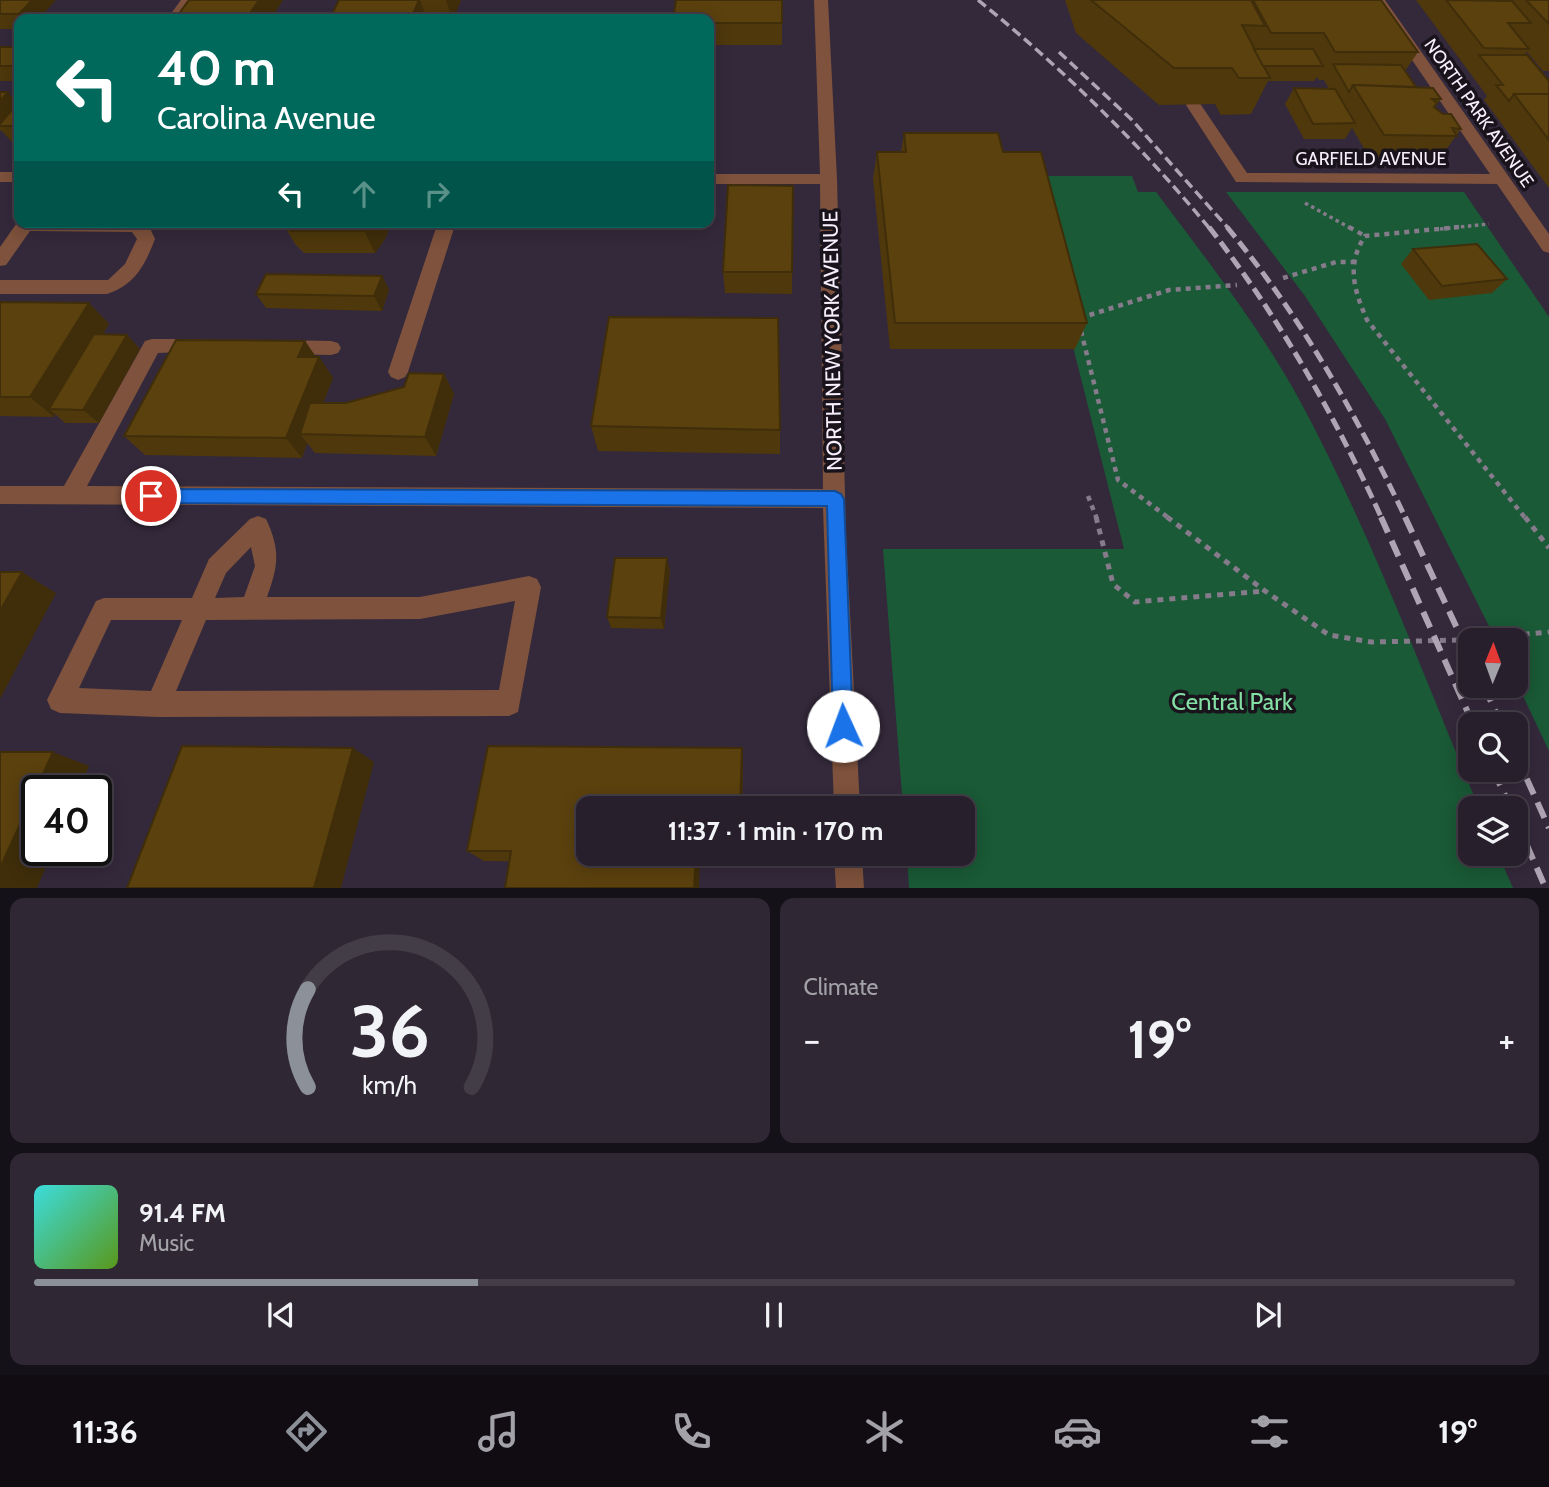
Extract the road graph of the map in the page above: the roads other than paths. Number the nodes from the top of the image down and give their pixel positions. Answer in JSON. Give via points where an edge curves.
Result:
{"nodes":[{"id":1,"x":821,"y":0,"type":"edge"},
{"id":2,"x":1378,"y":0,"type":"edge"},
{"id":3,"x":825,"y":77,"type":"junction"},
{"id":4,"x":843,"y":77,"type":"dead end"},
{"id":5,"x":1194,"y":104,"type":"edge"},
{"id":6,"x":827,"y":133,"type":"junction"},
{"id":7,"x":848,"y":133,"type":"dead end"},
{"id":8,"x":714,"y":179,"type":"edge"},
{"id":9,"x":829,"y":179,"type":"junction"},
{"id":10,"x":1501,"y":179,"type":"junction"},
{"id":11,"x":23,"y":228,"type":"edge"},
{"id":12,"x":139,"y":228,"type":"edge"},
{"id":13,"x":445,"y":228,"type":"edge"},
{"id":14,"x":1549,"y":247,"type":"edge"},
{"id":15,"x":0,"y":260,"type":"edge"},
{"id":16,"x":0,"y":287,"type":"edge"},
{"id":17,"x":221,"y":347,"type":"edge"},
{"id":18,"x":262,"y":347,"type":"edge"},
{"id":19,"x":331,"y":348,"type":"dead end"},
{"id":20,"x":398,"y":372,"type":"dead end"},
{"id":21,"x":0,"y":495,"type":"edge"},
{"id":22,"x":70,"y":496,"type":"junction"},
{"id":23,"x":270,"y":497,"type":"junction"},
{"id":24,"x":835,"y":499,"type":"junction"},
{"id":25,"x":258,"y":526,"type":"junction"},
{"id":26,"x":198,"y":607,"type":"junction"},
{"id":27,"x":252,"y":607,"type":"junction"},
{"id":28,"x":158,"y":704,"type":"junction"},
{"id":29,"x":846,"y":796,"type":"edge"},
{"id":30,"x":849,"y":866,"type":"edge"},
{"id":31,"x":850,"y":888,"type":"edge"}],
"edges":[{"from":1,"to":3,"type":"street","name":"NORTH NEW YORK AVENUE","via":[[828,36]]},
{"from":2,"to":10,"type":"street","name":"NORTH PARK AVENUE"},
{"from":3,"to":4,"type":"street"},
{"from":3,"to":6,"type":"street","name":"NORTH NEW YORK AVENUE"},
{"from":5,"to":10,"type":"street","name":"GARFIELD AVENUE","via":[[1242,178]]},
{"from":6,"to":7,"type":"street"},
{"from":6,"to":9,"type":"street","name":"NORTH NEW YORK AVENUE"},
{"from":8,"to":9,"type":"street"},
{"from":9,"to":24,"type":"street","name":"NORTH NEW YORK AVENUE"},
{"from":10,"to":14,"type":"street","name":"NORTH PARK AVENUE"},
{"from":11,"to":15,"type":"street"},
{"from":12,"to":16,"type":"street","via":[[146,239],[126,278],[118,284]]},
{"from":13,"to":20,"type":"street"},
{"from":17,"to":22,"type":"street","via":[[152,346]]},
{"from":18,"to":19,"type":"street"},
{"from":21,"to":22,"type":"street"},
{"from":22,"to":23,"type":"street"},
{"from":23,"to":24,"type":"street"},
{"from":23,"to":25,"type":"street"},
{"from":24,"to":29,"type":"street","name":"NORTH NEW YORK AVENUE"},
{"from":25,"to":26,"type":"street","via":[[216,566]]},
{"from":25,"to":27,"type":"street","via":[[267,566]]},
{"from":26,"to":27,"type":"street"},
{"from":26,"to":28,"type":"street"},
{"from":26,"to":28,"type":"street","via":[[104,608],[60,700]]},
{"from":27,"to":28,"type":"street","via":[[420,608],[528,587],[509,703]]},
{"from":30,"to":31,"type":"street"}]}
